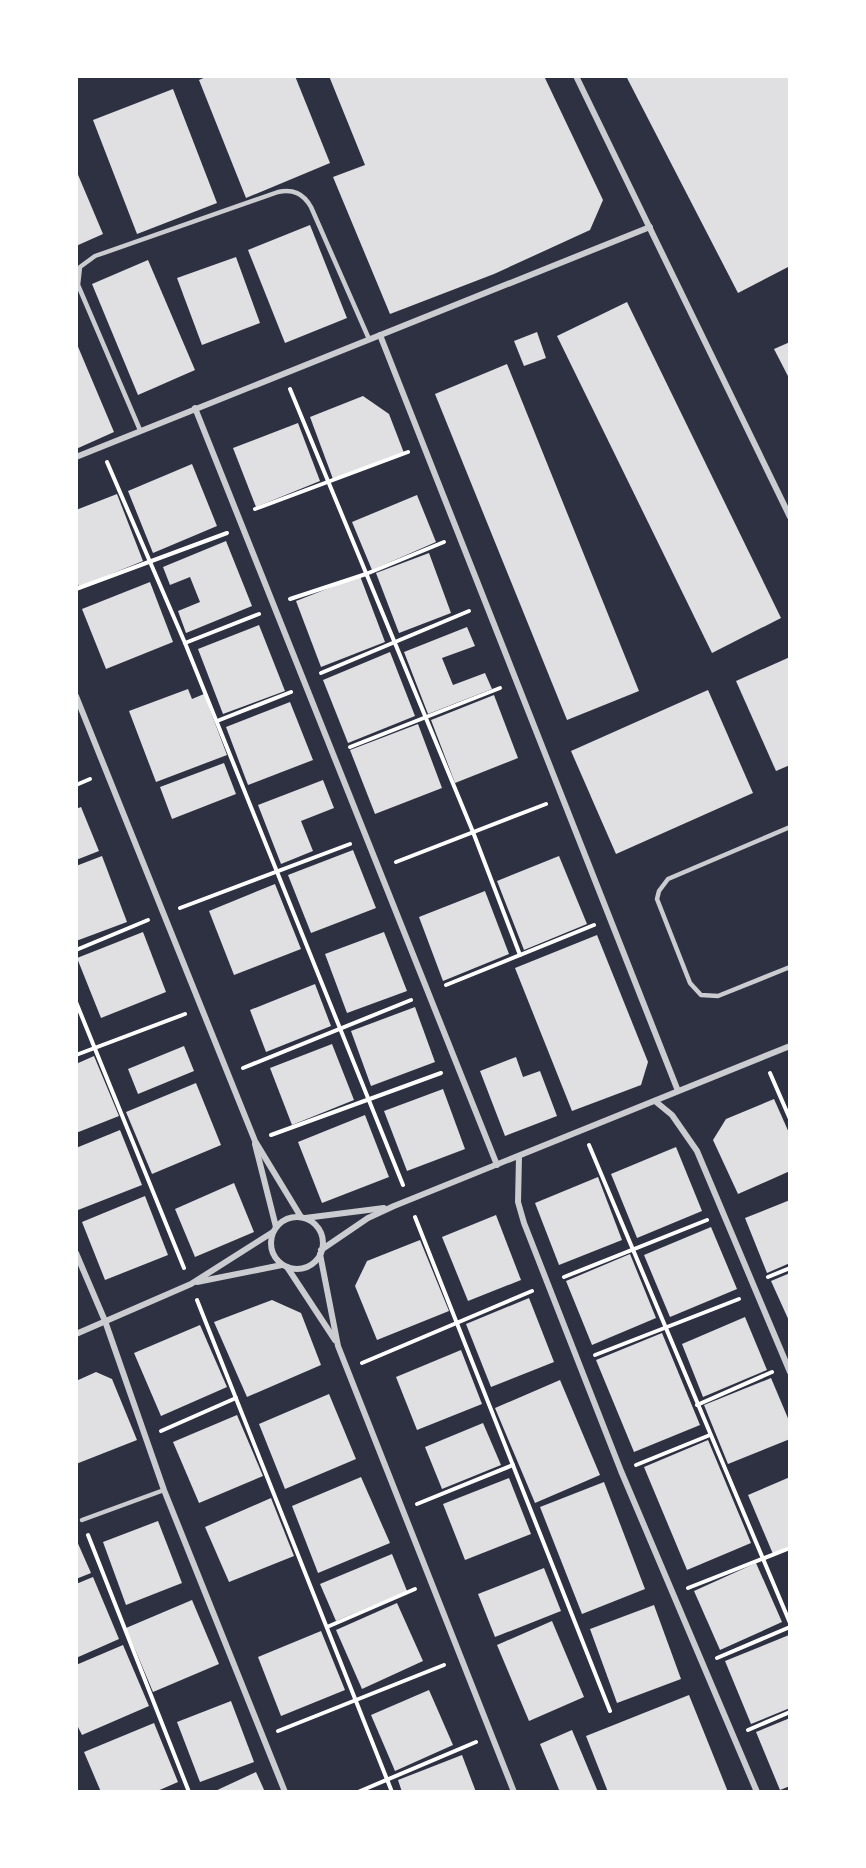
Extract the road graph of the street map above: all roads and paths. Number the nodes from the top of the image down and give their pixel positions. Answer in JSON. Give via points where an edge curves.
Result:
{"nodes":[{"id":1,"x":576,"y":76,"type":"edge"},
{"id":2,"x":650,"y":227,"type":"junction"},
{"id":3,"x":380,"y":335,"type":"junction"},
{"id":4,"x":369,"y":339,"type":"junction"},
{"id":5,"x":284,"y":373,"type":"junction"},
{"id":6,"x":195,"y":408,"type":"junction"},
{"id":7,"x":140,"y":430,"type":"junction"},
{"id":8,"x":424,"y":446,"type":"junction"},
{"id":9,"x":100,"y":447,"type":"junction"},
{"id":10,"x":76,"y":457,"type":"edge"},
{"id":11,"x":329,"y":482,"type":"junction"},
{"id":12,"x":237,"y":515,"type":"junction"},
{"id":13,"x":789,"y":517,"type":"edge"},
{"id":14,"x":242,"y":527,"type":"junction"},
{"id":15,"x":458,"y":536,"type":"junction"},
{"id":16,"x":152,"y":561,"type":"junction"},
{"id":17,"x":366,"y":574,"type":"junction"},
{"id":18,"x":76,"y":589,"type":"edge"},
{"id":19,"x":486,"y":604,"type":"junction"},
{"id":20,"x":273,"y":606,"type":"junction"},
{"id":21,"x":185,"y":643,"type":"junction"},
{"id":22,"x":395,"y":643,"type":"junction"},
{"id":23,"x":516,"y":682,"type":"junction"},
{"id":24,"x":304,"y":683,"type":"junction"},
{"id":25,"x":76,"y":696,"type":"edge"},
{"id":26,"x":426,"y":717,"type":"junction"},
{"id":27,"x":217,"y":722,"type":"junction"},
{"id":28,"x":333,"y":754,"type":"junction"},
{"id":29,"x":562,"y":798,"type":"junction"},
{"id":30,"x":789,"y":827,"type":"edge"},
{"id":31,"x":473,"y":832,"type":"junction"},
{"id":32,"x":366,"y":838,"type":"junction"},
{"id":33,"x":379,"y":869,"type":"junction"},
{"id":34,"x":278,"y":871,"type":"junction"},
{"id":35,"x":164,"y":914,"type":"junction"},
{"id":36,"x":76,"y":950,"type":"edge"},
{"id":37,"x":520,"y":955,"type":"dead end"},
{"id":38,"x":789,"y":967,"type":"edge"},
{"id":39,"x":76,"y":1002,"type":"edge"},
{"id":40,"x":202,"y":1008,"type":"junction"},
{"id":41,"x":789,"y":1046,"type":"edge"},
{"id":42,"x":95,"y":1047,"type":"junction"},
{"id":43,"x":76,"y":1055,"type":"edge"},
{"id":44,"x":764,"y":1057,"type":"junction"},
{"id":45,"x":459,"y":1067,"type":"junction"},
{"id":46,"x":678,"y":1092,"type":"junction"},
{"id":47,"x":369,"y":1100,"type":"junction"},
{"id":48,"x":655,"y":1101,"type":"junction"},
{"id":49,"x":789,"y":1119,"type":"edge"},
{"id":50,"x":583,"y":1130,"type":"junction"},
{"id":51,"x":255,"y":1141,"type":"junction"},
{"id":52,"x":519,"y":1157,"type":"junction"},
{"id":53,"x":497,"y":1165,"type":"junction"},
{"id":54,"x":409,"y":1200,"type":"junction"},
{"id":55,"x":394,"y":1206,"type":"junction"},
{"id":56,"x":302,"y":1218,"type":"junction"},
{"id":57,"x":274,"y":1229,"type":"junction"},
{"id":58,"x":321,"y":1252,"type":"junction"},
{"id":59,"x":76,"y":1253,"type":"edge"},
{"id":60,"x":285,"y":1266,"type":"junction"},
{"id":61,"x":191,"y":1284,"type":"junction"},
{"id":62,"x":755,"y":1293,"type":"junction"},
{"id":63,"x":105,"y":1321,"type":"junction"},
{"id":64,"x":665,"y":1328,"type":"junction"},
{"id":65,"x":76,"y":1334,"type":"edge"},
{"id":66,"x":338,"y":1346,"type":"junction"},
{"id":67,"x":578,"y":1361,"type":"junction"},
{"id":68,"x":788,"y":1369,"type":"edge"},
{"id":69,"x":236,"y":1398,"type":"junction"},
{"id":70,"x":697,"y":1405,"type":"junction"},
{"id":71,"x":710,"y":1435,"type":"junction"},
{"id":72,"x":147,"y":1437,"type":"junction"},
{"id":73,"x":513,"y":1465,"type":"junction"},
{"id":74,"x":621,"y":1471,"type":"junction"},
{"id":75,"x":164,"y":1490,"type":"junction"},
{"id":76,"x":403,"y":1510,"type":"junction"},
{"id":77,"x":82,"y":1520,"type":"joint"},
{"id":78,"x":789,"y":1548,"type":"edge"},
{"id":79,"x":762,"y":1559,"type":"junction"},
{"id":80,"x":432,"y":1582,"type":"junction"},
{"id":81,"x":673,"y":1593,"type":"junction"},
{"id":82,"x":789,"y":1625,"type":"edge"},
{"id":83,"x":327,"y":1627,"type":"junction"},
{"id":84,"x":461,"y":1658,"type":"junction"},
{"id":85,"x":703,"y":1664,"type":"junction"},
{"id":86,"x":356,"y":1700,"type":"junction"},
{"id":87,"x":609,"y":1711,"type":"dead end"},
{"id":88,"x":789,"y":1712,"type":"edge"},
{"id":89,"x":492,"y":1735,"type":"junction"},
{"id":90,"x":263,"y":1737,"type":"junction"},
{"id":91,"x":734,"y":1737,"type":"junction"},
{"id":92,"x":387,"y":1780,"type":"junction"},
{"id":93,"x":189,"y":1791,"type":"edge"},
{"id":94,"x":285,"y":1791,"type":"edge"},
{"id":95,"x":358,"y":1791,"type":"edge"},
{"id":96,"x":392,"y":1791,"type":"edge"},
{"id":97,"x":514,"y":1791,"type":"edge"},
{"id":98,"x":757,"y":1791,"type":"edge"}],
"edges":[{"from":1,"to":2,"type":"street"},
{"from":2,"to":3,"type":"street"},
{"from":2,"to":13,"type":"street"},
{"from":3,"to":4,"type":"street"},
{"from":3,"to":8,"type":"street"},
{"from":4,"to":5,"type":"street"},
{"from":4,"to":7,"type":"lane","via":[[311,207],[292,191],[278,192],[95,256],[80,267],[78,285]]},
{"from":5,"to":6,"type":"street"},
{"from":5,"to":11,"type":"path"},
{"from":6,"to":7,"type":"street"},
{"from":6,"to":12,"type":"street"},
{"from":7,"to":9,"type":"street"},
{"from":8,"to":11,"type":"path"},
{"from":8,"to":15,"type":"street"},
{"from":9,"to":10,"type":"street"},
{"from":9,"to":16,"type":"path"},
{"from":11,"to":12,"type":"path"},
{"from":11,"to":17,"type":"path"},
{"from":12,"to":14,"type":"street"},
{"from":14,"to":16,"type":"path"},
{"from":14,"to":20,"type":"street"},
{"from":15,"to":17,"type":"path"},
{"from":15,"to":19,"type":"street"},
{"from":16,"to":18,"type":"path"},
{"from":16,"to":21,"type":"path"},
{"from":17,"to":20,"type":"path"},
{"from":17,"to":22,"type":"path"},
{"from":19,"to":22,"type":"path"},
{"from":19,"to":23,"type":"street"},
{"from":20,"to":21,"type":"path"},
{"from":20,"to":24,"type":"street"},
{"from":21,"to":27,"type":"path"},
{"from":22,"to":24,"type":"path"},
{"from":22,"to":26,"type":"path"},
{"from":23,"to":26,"type":"path"},
{"from":23,"to":29,"type":"street"},
{"from":24,"to":27,"type":"path"},
{"from":24,"to":28,"type":"street"},
{"from":25,"to":35,"type":"street"},
{"from":26,"to":28,"type":"path"},
{"from":26,"to":31,"type":"path"},
{"from":27,"to":34,"type":"path"},
{"from":28,"to":32,"type":"street"},
{"from":29,"to":31,"type":"path"},
{"from":29,"to":46,"type":"street"},
{"from":30,"to":38,"type":"lane","via":[[668,879],[657,899],[690,983],[701,995],[718,996]]},
{"from":31,"to":33,"type":"path"},
{"from":31,"to":37,"type":"path"},
{"from":32,"to":33,"type":"street"},
{"from":32,"to":34,"type":"path"},
{"from":33,"to":45,"type":"street"},
{"from":34,"to":35,"type":"path"},
{"from":34,"to":47,"type":"path"},
{"from":35,"to":36,"type":"path"},
{"from":35,"to":40,"type":"street"},
{"from":39,"to":42,"type":"path"},
{"from":40,"to":42,"type":"path"},
{"from":40,"to":51,"type":"street"},
{"from":41,"to":44,"type":"street"},
{"from":42,"to":43,"type":"path"},
{"from":42,"to":61,"type":"path"},
{"from":44,"to":46,"type":"street"},
{"from":44,"to":49,"type":"path"},
{"from":45,"to":47,"type":"path"},
{"from":45,"to":53,"type":"street"},
{"from":46,"to":48,"type":"street"},
{"from":47,"to":51,"type":"path"},
{"from":47,"to":54,"type":"path"},
{"from":48,"to":50,"type":"street"},
{"from":48,"to":62,"type":"street","via":[[672,1115],[697,1151]]},
{"from":50,"to":52,"type":"street"},
{"from":50,"to":64,"type":"path"},
{"from":51,"to":56,"type":"street"},
{"from":51,"to":57,"type":"street"},
{"from":52,"to":53,"type":"street"},
{"from":52,"to":67,"type":"street","via":[[518,1202],[524,1223]]},
{"from":53,"to":54,"type":"street"},
{"from":54,"to":55,"type":"street"},
{"from":54,"to":73,"type":"path"},
{"from":55,"to":56,"type":"street"},
{"from":55,"to":58,"type":"street","via":[[368,1218]]},
{"from":56,"to":57,"type":"street","via":[[291,1217]]},
{"from":56,"to":58,"type":"street","via":[[313,1222],[320,1231]]},
{"from":57,"to":60,"type":"street","via":[[271,1250]]},
{"from":57,"to":61,"type":"street"},
{"from":58,"to":60,"type":"street","via":[[303,1269]]},
{"from":58,"to":66,"type":"street"},
{"from":59,"to":63,"type":"street"},
{"from":60,"to":61,"type":"street"},
{"from":60,"to":66,"type":"street"},
{"from":61,"to":63,"type":"street"},
{"from":61,"to":69,"type":"path"},
{"from":62,"to":64,"type":"path"},
{"from":62,"to":68,"type":"street"},
{"from":63,"to":65,"type":"street"},
{"from":63,"to":72,"type":"street"},
{"from":64,"to":67,"type":"path"},
{"from":64,"to":70,"type":"path"},
{"from":66,"to":76,"type":"street"},
{"from":67,"to":74,"type":"street"},
{"from":68,"to":70,"type":"path"},
{"from":69,"to":72,"type":"path"},
{"from":69,"to":83,"type":"path"},
{"from":70,"to":71,"type":"path"},
{"from":71,"to":74,"type":"path"},
{"from":71,"to":79,"type":"path"},
{"from":72,"to":75,"type":"street"},
{"from":73,"to":76,"type":"path"},
{"from":73,"to":87,"type":"path"},
{"from":74,"to":81,"type":"street"},
{"from":75,"to":77,"type":"lane"},
{"from":75,"to":90,"type":"street"},
{"from":76,"to":80,"type":"street"},
{"from":77,"to":93,"type":"path"},
{"from":78,"to":79,"type":"path"},
{"from":79,"to":81,"type":"path"},
{"from":79,"to":82,"type":"path"},
{"from":80,"to":83,"type":"path"},
{"from":80,"to":84,"type":"street"},
{"from":81,"to":85,"type":"street"},
{"from":82,"to":85,"type":"path"},
{"from":83,"to":86,"type":"path"},
{"from":84,"to":86,"type":"path"},
{"from":84,"to":89,"type":"street"},
{"from":85,"to":91,"type":"street"},
{"from":86,"to":90,"type":"path"},
{"from":86,"to":92,"type":"path"},
{"from":88,"to":91,"type":"path"},
{"from":89,"to":92,"type":"path"},
{"from":89,"to":97,"type":"street"},
{"from":90,"to":94,"type":"street"},
{"from":91,"to":98,"type":"street"},
{"from":92,"to":95,"type":"path"},
{"from":92,"to":96,"type":"path"}]}
